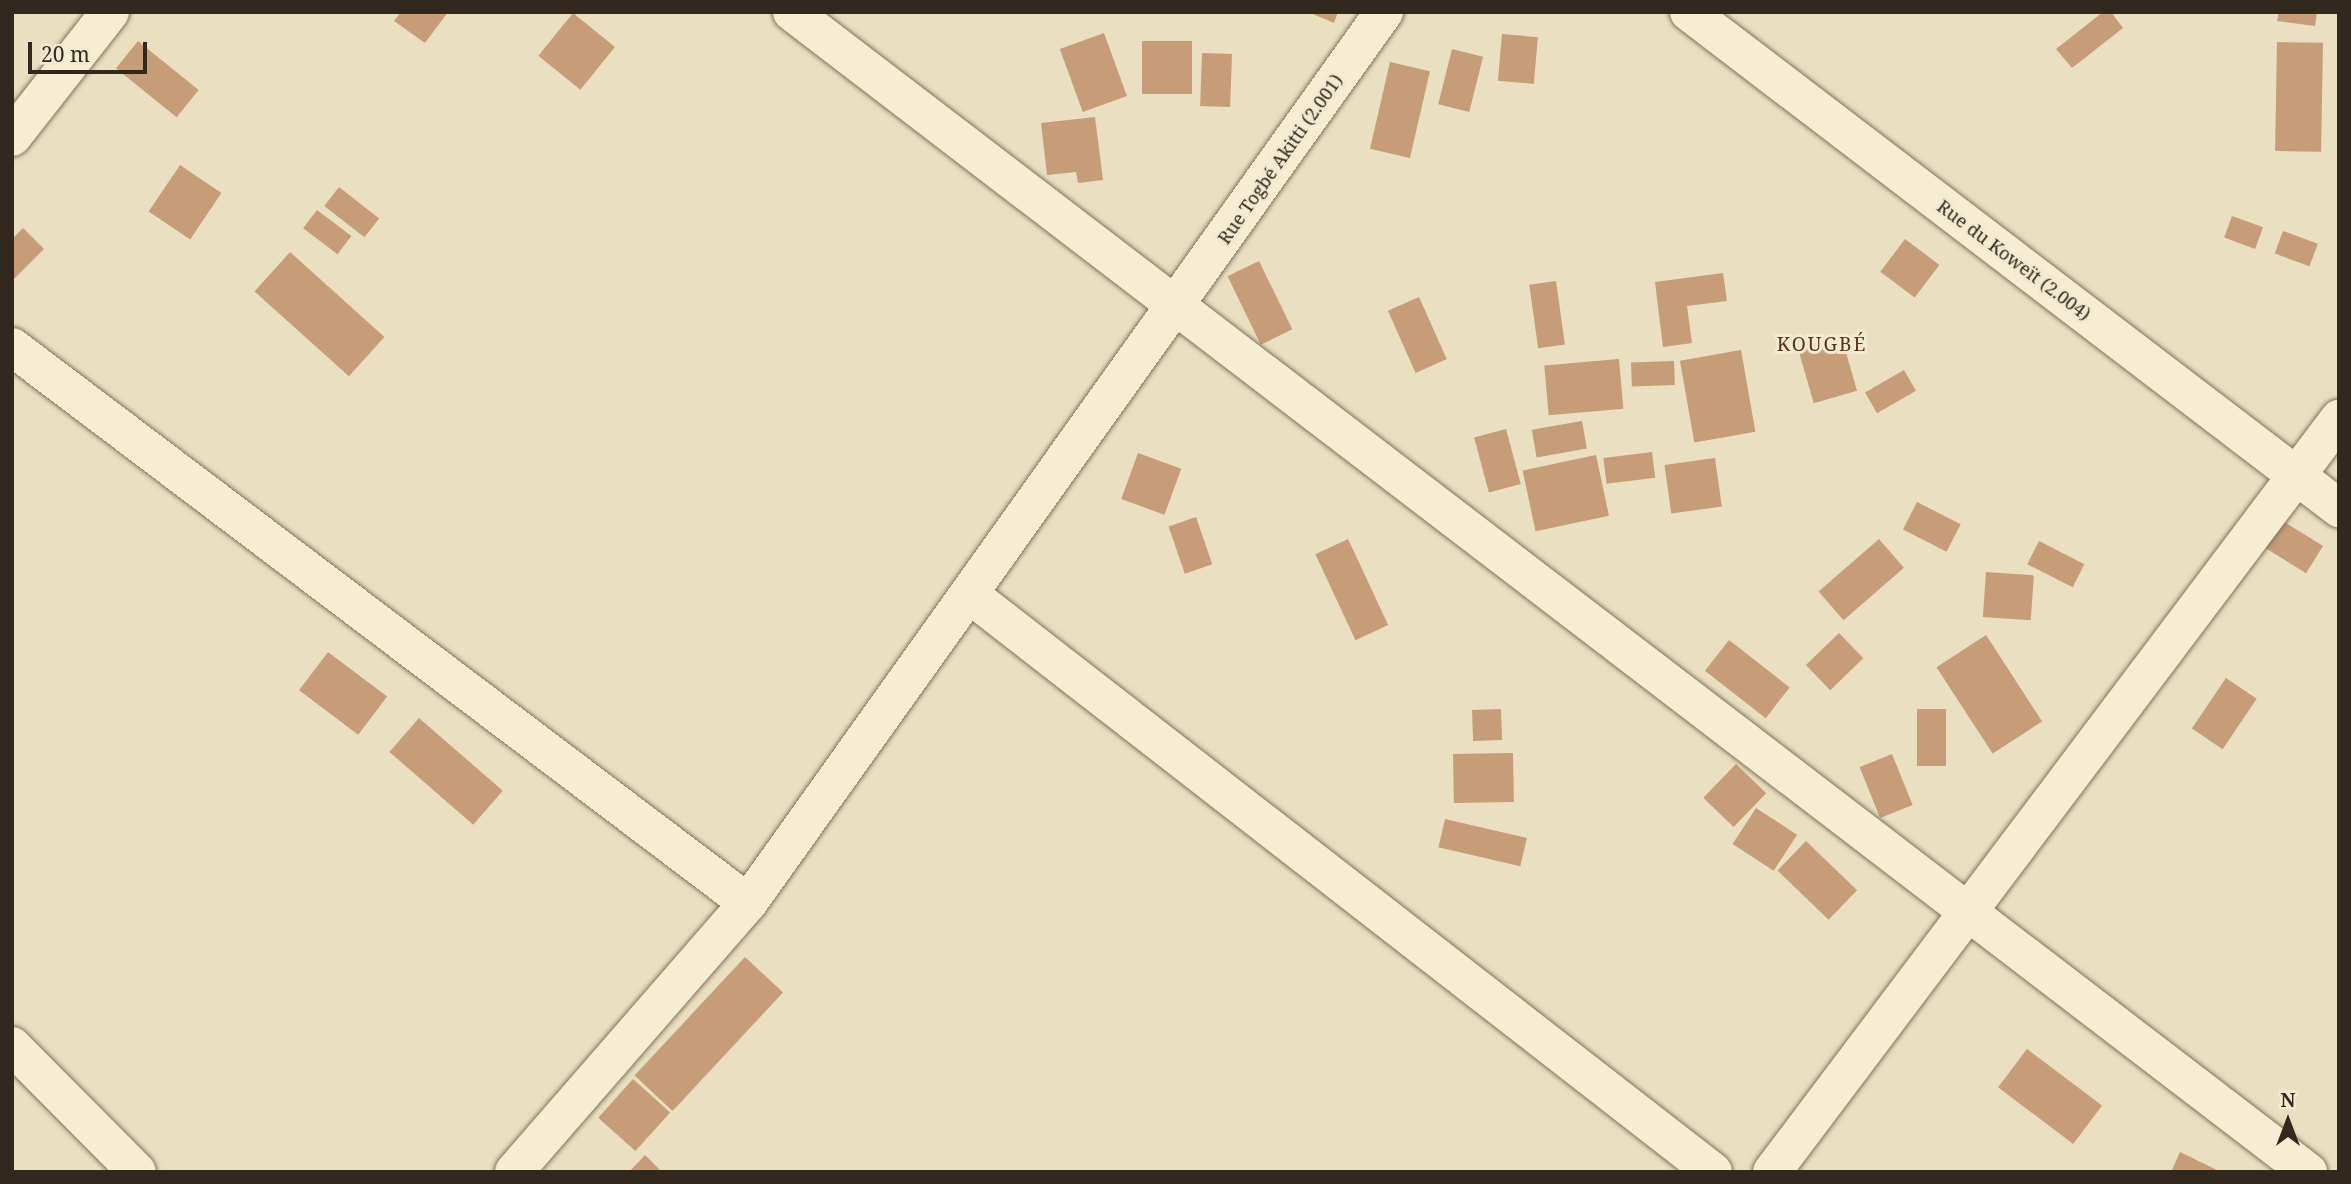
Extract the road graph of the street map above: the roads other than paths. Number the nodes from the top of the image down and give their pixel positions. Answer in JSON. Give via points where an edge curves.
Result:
{"nodes":[{"id":1,"x":110,"y":12,"type":"edge"},
{"id":2,"x":792,"y":12,"type":"edge"},
{"id":3,"x":1384,"y":12,"type":"edge"},
{"id":4,"x":1689,"y":12,"type":"edge"},
{"id":5,"x":12,"y":138,"type":"edge"},
{"id":6,"x":1176,"y":305,"type":"junction"},
{"id":7,"x":12,"y":347,"type":"edge"},
{"id":8,"x":2339,"y":419,"type":"edge"},
{"id":9,"x":2294,"y":475,"type":"junction"},
{"id":10,"x":2339,"y":508,"type":"edge"},
{"id":11,"x":970,"y":594,"type":"junction"},
{"id":12,"x":748,"y":903,"type":"junction"},
{"id":13,"x":1967,"y":911,"type":"junction"},
{"id":14,"x":12,"y":1046,"type":"edge"},
{"id":15,"x":137,"y":1172,"type":"edge"},
{"id":16,"x":514,"y":1172,"type":"edge"},
{"id":17,"x":1713,"y":1172,"type":"edge"},
{"id":18,"x":1772,"y":1172,"type":"edge"},
{"id":19,"x":2308,"y":1172,"type":"edge"}],
"edges":[{"from":1,"to":5,"type":"street"},
{"from":2,"to":6,"type":"street"},
{"from":3,"to":6,"type":"street","name":"Rue Togbé Akitti (2.001)"},
{"from":4,"to":9,"type":"street","name":"Rue du Koweït (2.004)"},
{"from":6,"to":11,"type":"street","name":"Rue Togbé Akitti (2.001)"},
{"from":6,"to":13,"type":"street"},
{"from":7,"to":12,"type":"street"},
{"from":8,"to":9,"type":"street"},
{"from":9,"to":10,"type":"street","name":"Rue du Koweït (2.004)"},
{"from":9,"to":13,"type":"street"},
{"from":11,"to":12,"type":"street","name":"Rue Togbé Akitti (2.001)"},
{"from":11,"to":17,"type":"street"},
{"from":12,"to":16,"type":"street","name":"Rue Togbé Akitti (2.001)"},
{"from":13,"to":18,"type":"street"},
{"from":13,"to":19,"type":"street"},
{"from":14,"to":15,"type":"street"}]}
